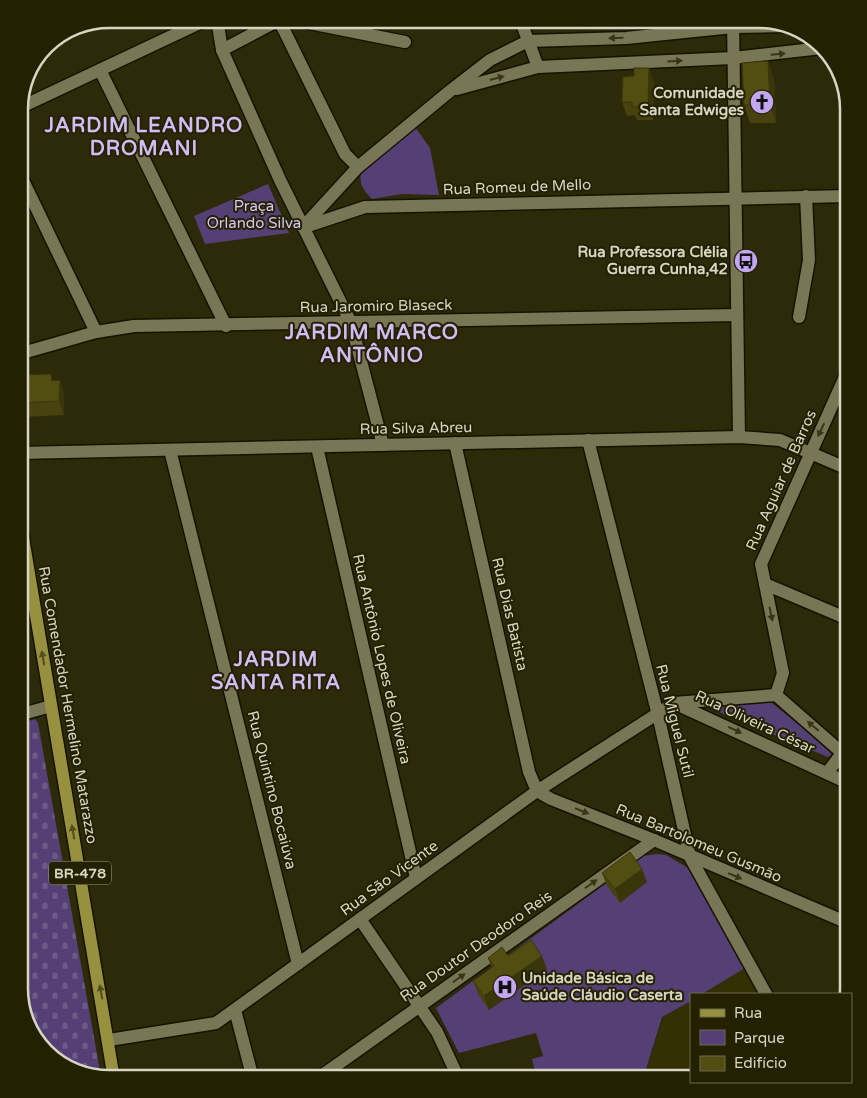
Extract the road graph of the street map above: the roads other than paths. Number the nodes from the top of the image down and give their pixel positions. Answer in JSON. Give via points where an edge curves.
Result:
{"nodes":[{"id":1,"x":189,"y":28,"type":"edge"},
{"id":2,"x":218,"y":28,"type":"edge"},
{"id":3,"x":264,"y":28,"type":"edge"},
{"id":4,"x":283,"y":28,"type":"edge"},
{"id":5,"x":334,"y":28,"type":"edge"},
{"id":6,"x":523,"y":28,"type":"edge"},
{"id":7,"x":697,"y":28,"type":"edge"},
{"id":8,"x":733,"y":28,"type":"edge"},
{"id":9,"x":405,"y":42,"type":"dead end"},
{"id":10,"x":528,"y":42,"type":"junction"},
{"id":11,"x":813,"y":49,"type":"edge"},
{"id":12,"x":222,"y":50,"type":"junction"},
{"id":13,"x":733,"y":58,"type":"junction"},
{"id":14,"x":538,"y":67,"type":"junction"},
{"id":15,"x":100,"y":70,"type":"junction"},
{"id":16,"x":450,"y":91,"type":"junction"},
{"id":17,"x":28,"y":104,"type":"edge"},
{"id":18,"x":358,"y":167,"type":"junction"},
{"id":19,"x":28,"y":191,"type":"edge"},
{"id":20,"x":806,"y":196,"type":"junction"},
{"id":21,"x":840,"y":196,"type":"edge"},
{"id":22,"x":735,"y":197,"type":"junction"},
{"id":23,"x":303,"y":227,"type":"junction"},
{"id":24,"x":737,"y":315,"type":"junction"},
{"id":25,"x":799,"y":317,"type":"dead end"},
{"id":26,"x":351,"y":323,"type":"junction"},
{"id":27,"x":226,"y":326,"type":"junction"},
{"id":28,"x":96,"y":332,"type":"junction"},
{"id":29,"x":28,"y":351,"type":"edge"},
{"id":30,"x":840,"y":388,"type":"edge"},
{"id":31,"x":740,"y":437,"type":"junction"},
{"id":32,"x":588,"y":440,"type":"junction"},
{"id":33,"x":455,"y":443,"type":"junction"},
{"id":34,"x":383,"y":445,"type":"junction"},
{"id":35,"x":317,"y":447,"type":"junction"},
{"id":36,"x":170,"y":450,"type":"junction"},
{"id":37,"x":811,"y":452,"type":"junction"},
{"id":38,"x":28,"y":453,"type":"edge"},
{"id":39,"x":840,"y":465,"type":"edge"},
{"id":40,"x":28,"y":568,"type":"edge"},
{"id":41,"x":765,"y":584,"type":"junction"},
{"id":42,"x":840,"y":617,"type":"edge"},
{"id":43,"x":776,"y":695,"type":"junction"},
{"id":44,"x":711,"y":699,"type":"junction"},
{"id":45,"x":674,"y":703,"type":"junction"},
{"id":46,"x":51,"y":706,"type":"junction"},
{"id":47,"x":28,"y":712,"type":"edge"},
{"id":48,"x":658,"y":713,"type":"junction"},
{"id":49,"x":708,"y":718,"type":"junction"},
{"id":50,"x":840,"y":750,"type":"edge"},
{"id":51,"x":840,"y":761,"type":"edge"},
{"id":52,"x":827,"y":773,"type":"junction"},
{"id":53,"x":840,"y":779,"type":"edge"},
{"id":54,"x":537,"y":791,"type":"junction"},
{"id":55,"x":654,"y":840,"type":"junction"},
{"id":56,"x":690,"y":857,"type":"junction"},
{"id":57,"x":416,"y":878,"type":"junction"},
{"id":58,"x":360,"y":919,"type":"junction"},
{"id":59,"x":840,"y":920,"type":"edge"},
{"id":60,"x":298,"y":964,"type":"junction"},
{"id":61,"x":765,"y":993,"type":"edge"},
{"id":62,"x":419,"y":1007,"type":"junction"},
{"id":63,"x":234,"y":1010,"type":"junction"},
{"id":64,"x":109,"y":1040,"type":"junction"},
{"id":65,"x":113,"y":1070,"type":"edge"},
{"id":66,"x":251,"y":1070,"type":"edge"},
{"id":67,"x":330,"y":1070,"type":"edge"},
{"id":68,"x":455,"y":1070,"type":"edge"}],
"edges":[{"from":1,"to":15,"type":"street"},
{"from":2,"to":12,"type":"street"},
{"from":3,"to":12,"type":"street"},
{"from":4,"to":18,"type":"street","via":[[345,154]]},
{"from":5,"to":9,"type":"street"},
{"from":6,"to":10,"type":"street"},
{"from":7,"to":10,"type":"street","one_way":true,"via":[[626,38]]},
{"from":8,"to":13,"type":"street"},
{"from":10,"to":14,"type":"street"},
{"from":10,"to":16,"type":"street","via":[[490,60]]},
{"from":13,"to":11,"type":"street","one_way":true},
{"from":12,"to":23,"type":"street"},
{"from":14,"to":13,"type":"street","one_way":true},
{"from":13,"to":22,"type":"street"},
{"from":16,"to":14,"type":"street","one_way":true},
{"from":15,"to":17,"type":"street"},
{"from":15,"to":27,"type":"street"},
{"from":16,"to":18,"type":"street"},
{"from":18,"to":23,"type":"street"},
{"from":19,"to":28,"type":"street"},
{"from":20,"to":21,"type":"street","name":"Rua Romeu de Mello"},
{"from":20,"to":22,"type":"street","name":"Rua Romeu de Mello"},
{"from":20,"to":25,"type":"street","via":[[809,260]]},
{"from":22,"to":23,"type":"street","name":"Rua Romeu de Mello","via":[[365,207]]},
{"from":22,"to":24,"type":"street"},
{"from":23,"to":26,"type":"street"},
{"from":24,"to":26,"type":"street","name":"Rua Jaromiro Blaseck"},
{"from":24,"to":31,"type":"street"},
{"from":26,"to":27,"type":"street","name":"Rua Jaromiro Blaseck"},
{"from":26,"to":34,"type":"street"},
{"from":27,"to":28,"type":"street","name":"Rua Jaromiro Blaseck","via":[[134,326]]},
{"from":28,"to":29,"type":"street","name":"Rua Jaromiro Blaseck"},
{"from":30,"to":37,"type":"street","name":"Rua Aguiar de Barros","one_way":true},
{"from":31,"to":32,"type":"street","name":"Rua Silva Abreu"},
{"from":31,"to":37,"type":"street","name":"Rua Silva Abreu","via":[[780,440]]},
{"from":32,"to":33,"type":"street","name":"Rua Silva Abreu"},
{"from":32,"to":48,"type":"street","name":"Rua Miguel Sutil"},
{"from":33,"to":34,"type":"street","name":"Rua Silva Abreu"},
{"from":33,"to":54,"type":"street","name":"Rua Dias Batista","via":[[529,772]]},
{"from":34,"to":35,"type":"street","name":"Rua Silva Abreu"},
{"from":35,"to":36,"type":"street","name":"Rua Silva Abreu"},
{"from":35,"to":57,"type":"street","name":"Rua Antônio Lopes de Oliveira"},
{"from":36,"to":38,"type":"street","name":"Rua Silva Abreu"},
{"from":36,"to":60,"type":"street","name":"Rua Quintino Bocaiúva"},
{"from":37,"to":39,"type":"street","name":"Rua Silva Abreu"},
{"from":37,"to":41,"type":"street","name":"Rua Aguiar de Barros","via":[[761,564]]},
{"from":46,"to":40,"type":"main road","name":"Rua Comendador Hermelino Matarazzo","number":"BR-478","one_way":true},
{"from":41,"to":42,"type":"street"},
{"from":41,"to":43,"type":"street","name":"Rua Aguiar de Barros","one_way":true,"via":[[783,673]]},
{"from":43,"to":44,"type":"street"},
{"from":50,"to":43,"type":"street","one_way":true},
{"from":44,"to":45,"type":"street"},
{"from":44,"to":49,"type":"street","via":[[702,705]]},
{"from":45,"to":48,"type":"street","name":"Rua São Vicente"},
{"from":45,"to":49,"type":"street","name":"Rua Oliveira César"},
{"from":46,"to":47,"type":"street"},
{"from":64,"to":46,"type":"main road","name":"Rua Comendador Hermelino Matarazzo","number":"BR-478","one_way":true},
{"from":48,"to":54,"type":"street","name":"Rua São Vicente"},
{"from":48,"to":56,"type":"street","name":"Rua Miguel Sutil"},
{"from":49,"to":52,"type":"street","name":"Rua Oliveira César","one_way":true},
{"from":51,"to":52,"type":"street"},
{"from":52,"to":53,"type":"street","name":"Rua Oliveira César"},
{"from":54,"to":55,"type":"street","name":"Rua Bartolomeu Gusmão","one_way":true},
{"from":54,"to":57,"type":"street","name":"Rua São Vicente"},
{"from":55,"to":56,"type":"street","name":"Rua Bartolomeu Gusmão"},
{"from":62,"to":55,"type":"street","name":"Rua Doutor Deodoro Reis","one_way":true},
{"from":56,"to":59,"type":"street","name":"Rua Bartolomeu Gusmão","one_way":true},
{"from":56,"to":61,"type":"street","name":"Rua Miguel Sutil"},
{"from":57,"to":58,"type":"street","name":"Rua São Vicente"},
{"from":58,"to":60,"type":"street","name":"Rua São Vicente"},
{"from":58,"to":62,"type":"street"},
{"from":60,"to":63,"type":"street","name":"Rua São Vicente"},
{"from":62,"to":67,"type":"street","name":"Rua Doutor Deodoro Reis"},
{"from":62,"to":68,"type":"street","via":[[437,1032]]},
{"from":63,"to":64,"type":"street","name":"Rua São Vicente","via":[[216,1023]]},
{"from":63,"to":66,"type":"street"},
{"from":64,"to":65,"type":"main road","name":"Rua Comendador Hermelino Matarazzo","number":"BR-478"}]}
